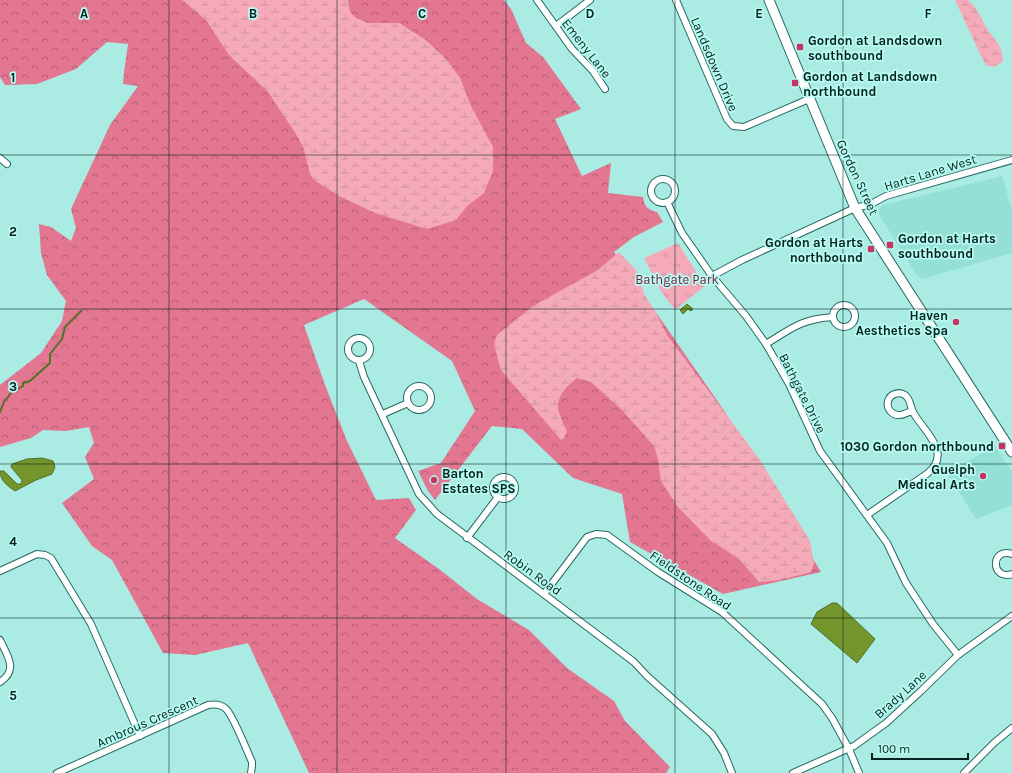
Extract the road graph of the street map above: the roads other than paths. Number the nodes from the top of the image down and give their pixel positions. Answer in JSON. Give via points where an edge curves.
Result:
{"nodes":[{"id":1,"x":537,"y":0,"type":"edge"},
{"id":2,"x":590,"y":0,"type":"edge"},
{"id":3,"x":676,"y":0,"type":"edge"},
{"id":4,"x":769,"y":0,"type":"edge"},
{"id":5,"x":556,"y":26,"type":"junction"},
{"id":6,"x":605,"y":89,"type":"dead end"},
{"id":7,"x":809,"y":99,"type":"junction"},
{"id":8,"x":0,"y":158,"type":"edge"},
{"id":9,"x":1012,"y":160,"type":"edge"},
{"id":10,"x":7,"y":164,"type":"dead end"},
{"id":11,"x":667,"y":202,"type":"dead end"},
{"id":12,"x":855,"y":208,"type":"junction"},
{"id":13,"x":712,"y":276,"type":"junction"},
{"id":14,"x":833,"y":317,"type":"dead end"},
{"id":15,"x":766,"y":344,"type":"junction"},
{"id":16,"x":359,"y":361,"type":"dead end"},
{"id":17,"x":408,"y":403,"type":"dead end"},
{"id":18,"x":912,"y":411,"type":"dead end"},
{"id":19,"x":383,"y":414,"type":"junction"},
{"id":20,"x":1012,"y":452,"type":"edge"},
{"id":21,"x":498,"y":497,"type":"dead end"},
{"id":22,"x":867,"y":515,"type":"junction"},
{"id":23,"x":467,"y":538,"type":"junction"},
{"id":24,"x":1012,"y":554,"type":"edge"},
{"id":25,"x":0,"y":571,"type":"edge"},
{"id":26,"x":1012,"y":574,"type":"edge"},
{"id":27,"x":544,"y":594,"type":"junction"},
{"id":28,"x":1012,"y":616,"type":"edge"},
{"id":29,"x":0,"y":640,"type":"edge"},
{"id":30,"x":958,"y":655,"type":"junction"},
{"id":31,"x":0,"y":682,"type":"edge"},
{"id":32,"x":1011,"y":730,"type":"edge"},
{"id":33,"x":140,"y":736,"type":"junction"},
{"id":34,"x":849,"y":749,"type":"junction"},
{"id":35,"x":57,"y":773,"type":"edge"},
{"id":36,"x":251,"y":773,"type":"edge"},
{"id":37,"x":732,"y":773,"type":"edge"},
{"id":38,"x":794,"y":773,"type":"edge"},
{"id":39,"x":859,"y":773,"type":"edge"},
{"id":40,"x":964,"y":773,"type":"edge"}],
"edges":[{"from":1,"to":5,"type":"street","name":"Emeny Lane"},
{"from":2,"to":5,"type":"street"},
{"from":3,"to":7,"type":"street","name":"Landsdown Drive","via":[[727,119],[733,126],[744,127]]},
{"from":4,"to":7,"type":"main road","name":"Gordon Street"},
{"from":5,"to":6,"type":"street","name":"Emeny Lane"},
{"from":7,"to":12,"type":"main road","name":"Gordon Street"},
{"from":8,"to":10,"type":"street"},
{"from":9,"to":12,"type":"street","name":"Harts Lane West","via":[[886,196],[871,204]]},
{"from":11,"to":13,"type":"street","name":"Bathgate Drive","via":[[682,233]]},
{"from":12,"to":13,"type":"street","name":"Harts Lane West"},
{"from":12,"to":20,"type":"main road","name":"Gordon Street"},
{"from":13,"to":15,"type":"street","name":"Bathgate Drive"},
{"from":14,"to":15,"type":"street","via":[[807,321]]},
{"from":15,"to":22,"type":"street","name":"Bathgate Drive","via":[[790,384],[820,451]]},
{"from":16,"to":19,"type":"street","name":"Robin Road","via":[[364,377]]},
{"from":17,"to":19,"type":"street"},
{"from":18,"to":22,"type":"street","via":[[936,445],[938,455],[935,465],[928,473]]},
{"from":19,"to":23,"type":"street","name":"Robin Road","via":[[419,494],[437,514]]},
{"from":21,"to":23,"type":"street"},
{"from":22,"to":30,"type":"street","name":"Bathgate Drive","via":[[887,543],[910,589]]},
{"from":23,"to":27,"type":"street","name":"Robin Road"},
{"from":24,"to":26,"type":"street","via":[[1000,554],[996,560],[996,568],[1002,574]]},
{"from":25,"to":33,"type":"street","via":[[38,554],[50,558],[91,624]]},
{"from":27,"to":34,"type":"street","name":"Fieldstone Road","via":[[587,537],[596,534],[606,535],[658,572],[722,612],[822,704]]},
{"from":27,"to":37,"type":"street","name":"Robin Road","via":[[634,662],[712,734]]},
{"from":28,"to":30,"type":"street","name":"Brady Lane"},
{"from":29,"to":31,"type":"street","via":[[11,665],[8,676]]},
{"from":30,"to":34,"type":"street","name":"Brady Lane","via":[[886,723]]},
{"from":32,"to":40,"type":"street"},
{"from":33,"to":35,"type":"street","name":"Ambrous Crescent"},
{"from":33,"to":36,"type":"street","name":"Ambrous Crescent","via":[[208,705],[219,705],[230,714],[252,762]]},
{"from":34,"to":38,"type":"street","name":"Brady Lane"},
{"from":34,"to":39,"type":"street","name":"Fieldstone Road"}]}
